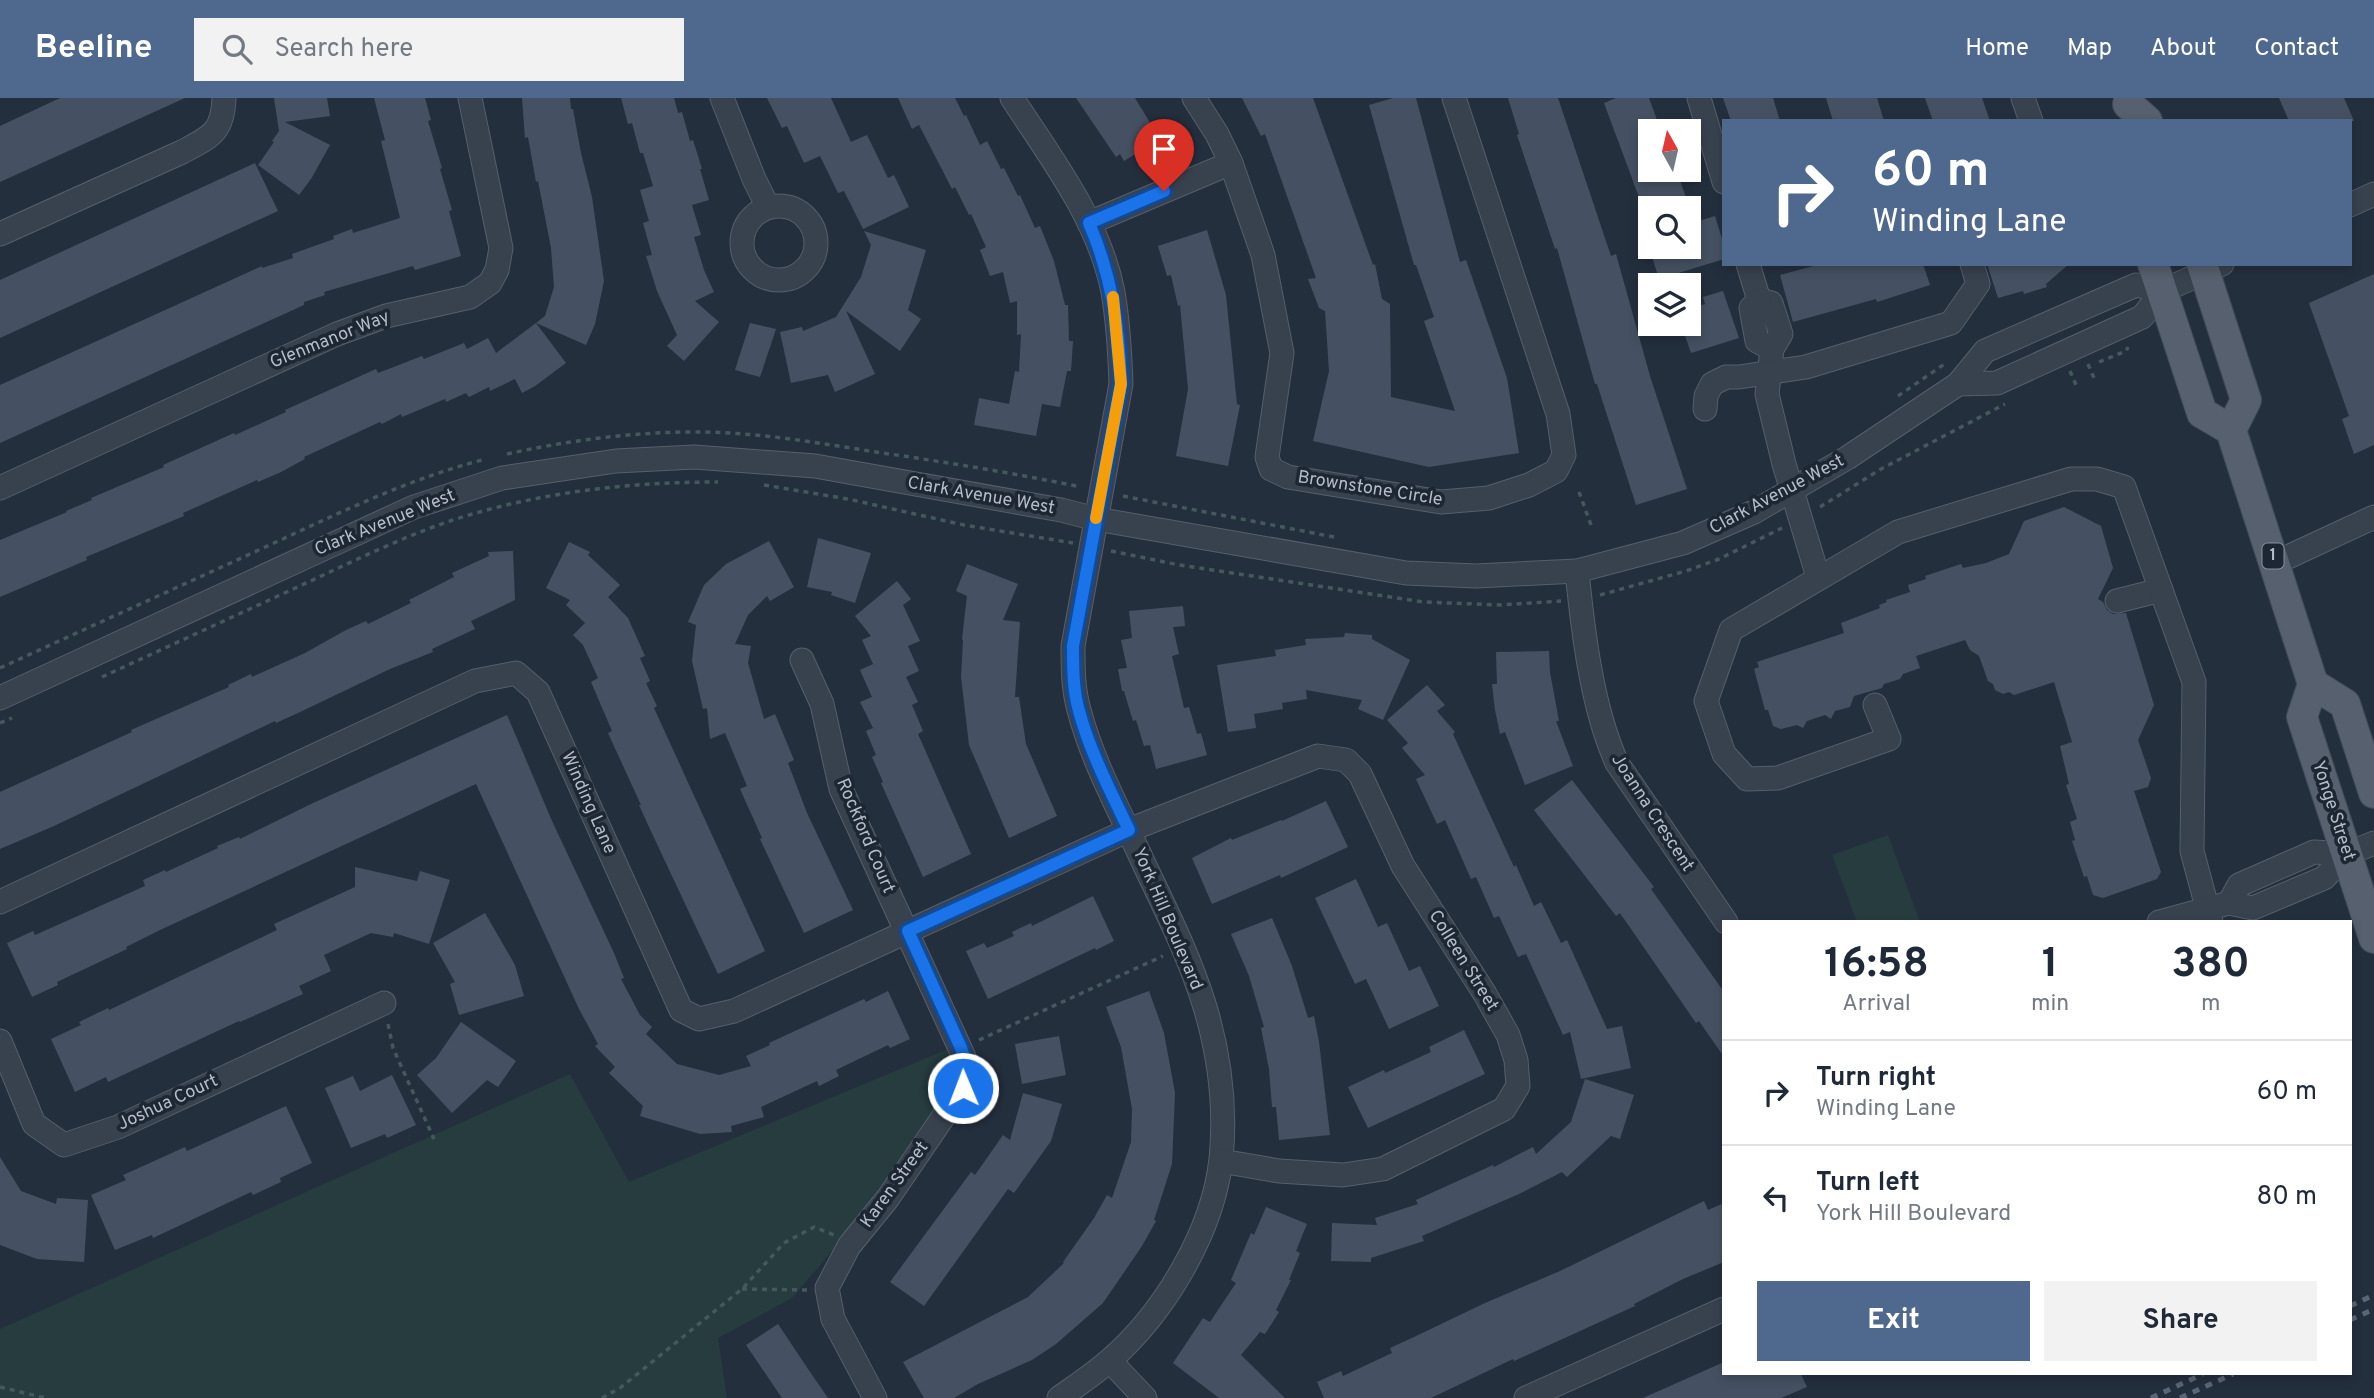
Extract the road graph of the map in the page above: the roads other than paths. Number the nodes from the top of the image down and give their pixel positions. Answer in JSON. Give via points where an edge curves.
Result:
{"nodes":[{"id":1,"x":223,"y":98,"type":"edge"},
{"id":2,"x":470,"y":98,"type":"edge"},
{"id":3,"x":722,"y":98,"type":"edge"},
{"id":4,"x":1012,"y":98,"type":"edge"},
{"id":5,"x":1194,"y":98,"type":"edge"},
{"id":6,"x":1454,"y":98,"type":"edge"},
{"id":7,"x":1699,"y":98,"type":"edge"},
{"id":8,"x":2023,"y":98,"type":"edge"},
{"id":9,"x":2030,"y":119,"type":"edge"},
{"id":10,"x":1231,"y":163,"type":"junction"},
{"id":11,"x":1722,"y":175,"type":"edge"},
{"id":12,"x":2374,"y":194,"type":"edge"},
{"id":13,"x":2352,"y":204,"type":"edge"},
{"id":14,"x":768,"y":207,"type":"dead end"},
{"id":15,"x":1089,"y":223,"type":"junction"},
{"id":16,"x":0,"y":234,"type":"edge"},
{"id":17,"x":1749,"y":266,"type":"edge"},
{"id":18,"x":1973,"y":266,"type":"edge"},
{"id":19,"x":2209,"y":267,"type":"edge"},
{"id":20,"x":2158,"y":277,"type":"edge"},
{"id":21,"x":1769,"y":373,"type":"junction"},
{"id":22,"x":1958,"y":384,"type":"junction"},
{"id":23,"x":1705,"y":409,"type":"dead end"},
{"id":24,"x":2231,"y":429,"type":"junction"},
{"id":25,"x":0,"y":488,"type":"edge"},
{"id":26,"x":1792,"y":491,"type":"junction"},
{"id":27,"x":2374,"y":517,"type":"edge"},
{"id":28,"x":1096,"y":519,"type":"junction"},
{"id":29,"x":2276,"y":564,"type":"junction"},
{"id":30,"x":1577,"y":571,"type":"junction"},
{"id":31,"x":1818,"y":577,"type":"junction"},
{"id":32,"x":2161,"y":590,"type":"junction"},
{"id":33,"x":2117,"y":601,"type":"dead end"},
{"id":34,"x":802,"y":660,"type":"dead end"},
{"id":35,"x":2314,"y":684,"type":"junction"},
{"id":36,"x":0,"y":698,"type":"edge"},
{"id":37,"x":1875,"y":705,"type":"dead end"},
{"id":38,"x":2374,"y":793,"type":"edge"},
{"id":39,"x":1129,"y":830,"type":"junction"},
{"id":40,"x":2374,"y":843,"type":"edge"},
{"id":41,"x":2347,"y":854,"type":"junction"},
{"id":42,"x":0,"y":902,"type":"edge"},
{"id":43,"x":2208,"y":915,"type":"edge"},
{"id":44,"x":1725,"y":920,"type":"edge"},
{"id":45,"x":2173,"y":920,"type":"edge"},
{"id":46,"x":908,"y":931,"type":"junction"},
{"id":47,"x":2374,"y":937,"type":"edge"},
{"id":48,"x":384,"y":1003,"type":"road end"},
{"id":49,"x":0,"y":1041,"type":"edge"},
{"id":50,"x":1221,"y":1161,"type":"junction"},
{"id":51,"x":1722,"y":1310,"type":"edge"},
{"id":52,"x":1110,"y":1361,"type":"junction"},
{"id":53,"x":875,"y":1398,"type":"edge"},
{"id":54,"x":1059,"y":1398,"type":"edge"},
{"id":55,"x":1145,"y":1398,"type":"edge"},
{"id":56,"x":1526,"y":1398,"type":"edge"}],
"edges":[{"from":1,"to":16,"type":"street","via":[[223,117],[211,136]]},
{"from":2,"to":25,"type":"street","name":"Glenmanor Way","via":[[500,248],[490,283],[470,297],[386,316],[337,334]]},
{"from":3,"to":14,"type":"street"},
{"from":4,"to":15,"type":"street","name":"York Hill Boulevard"},
{"from":5,"to":10,"type":"street","name":"Brownstone Circle"},
{"from":6,"to":10,"type":"street","name":"Brownstone Circle","via":[[1558,414],[1564,455],[1556,471],[1489,498],[1441,502],[1288,477],[1272,469],[1267,457],[1282,353],[1263,255]]},
{"from":7,"to":11,"type":"street"},
{"from":8,"to":9,"type":"street"},
{"from":10,"to":15,"type":"street"},
{"from":12,"to":13,"type":"street"},
{"from":15,"to":28,"type":"street","name":"York Hill Boulevard","via":[[1112,291],[1121,384]]},
{"from":17,"to":21,"type":"street","via":[[1759,300],[1751,308],[1757,341],[1772,349]]},
{"from":18,"to":21,"type":"street","via":[[1978,284],[1951,323],[1806,367]]},
{"from":19,"to":20,"type":"street"},
{"from":19,"to":24,"type":"main road","via":[[2246,400]]},
{"from":20,"to":22,"type":"street","name":"Clark Avenue West","via":[[1986,351]]},
{"from":20,"to":22,"type":"street","via":[[2142,317],[1997,383]]},
{"from":20,"to":24,"type":"main road","via":[[2202,413]]},
{"from":21,"to":23,"type":"street","via":[[1726,377],[1713,384]]},
{"from":21,"to":26,"type":"street","via":[[1767,394]]},
{"from":22,"to":26,"type":"street","name":"Clark Avenue West"},
{"from":24,"to":29,"type":"main road","number":"1"},
{"from":26,"to":30,"type":"street","name":"Clark Avenue West","via":[[1683,543]]},
{"from":26,"to":31,"type":"street"},
{"from":27,"to":29,"type":"street"},
{"from":28,"to":30,"type":"street","name":"Clark Avenue West","via":[[1406,573],[1476,576]]},
{"from":28,"to":36,"type":"street","name":"Clark Avenue West","via":[[815,466],[694,457],[616,461],[502,478],[414,507]]},
{"from":28,"to":39,"type":"street","name":"York Hill Boulevard","via":[[1073,646],[1073,677],[1089,740]]},
{"from":29,"to":35,"type":"main road","number":"1"},
{"from":30,"to":44,"type":"street","name":"Joanna Crescent","via":[[1605,737],[1617,763]]},
{"from":31,"to":32,"type":"street","via":[[1898,532],[2071,480],[2097,479],[2124,487]]},
{"from":31,"to":37,"type":"street","via":[[1731,630],[1706,701],[1724,754],[1748,779],[1778,778],[1889,739]]},
{"from":32,"to":33,"type":"street"},
{"from":32,"to":43,"type":"street","via":[[2194,682],[2192,851]]},
{"from":34,"to":46,"type":"street","name":"Rockford Court","via":[[822,705],[841,789]]},
{"from":35,"to":38,"type":"main road","via":[[2345,704]]},
{"from":35,"to":41,"type":"main road","name":"Yonge Street","via":[[2302,716]]},
{"from":39,"to":46,"type":"street","name":"Winding Lane"},
{"from":39,"to":50,"type":"street","name":"York Hill Boulevard","via":[[1205,1006],[1223,1105]]},
{"from":39,"to":50,"type":"street","name":"Colleen Street","via":[[1318,756],[1346,760],[1360,774],[1403,866],[1485,994],[1516,1060],[1518,1086],[1504,1109],[1383,1168],[1343,1175]]},
{"from":40,"to":41,"type":"street"},
{"from":41,"to":43,"type":"street","via":[[2314,852],[2239,885],[2229,903]]},
{"from":41,"to":47,"type":"main road","name":"Yonge Street"},
{"from":42,"to":46,"type":"street","name":"Winding Lane","via":[[475,681],[516,673],[538,692],[681,1010],[699,1019],[734,1011]]},
{"from":43,"to":45,"type":"street"},
{"from":46,"to":53,"type":"street","name":"Karen Street","via":[[961,1048],[963,1088],[888,1198],[849,1246],[827,1289],[833,1319]]},
{"from":48,"to":49,"type":"street","name":"Joshua Court","via":[[118,1127],[64,1145],[34,1124]]},
{"from":50,"to":52,"type":"street","name":"York Hill Boulevard","via":[[1191,1254],[1141,1329]]},
{"from":51,"to":56,"type":"street"},
{"from":52,"to":54,"type":"street","name":"York Hill Boulevard"},
{"from":52,"to":55,"type":"street"}]}
